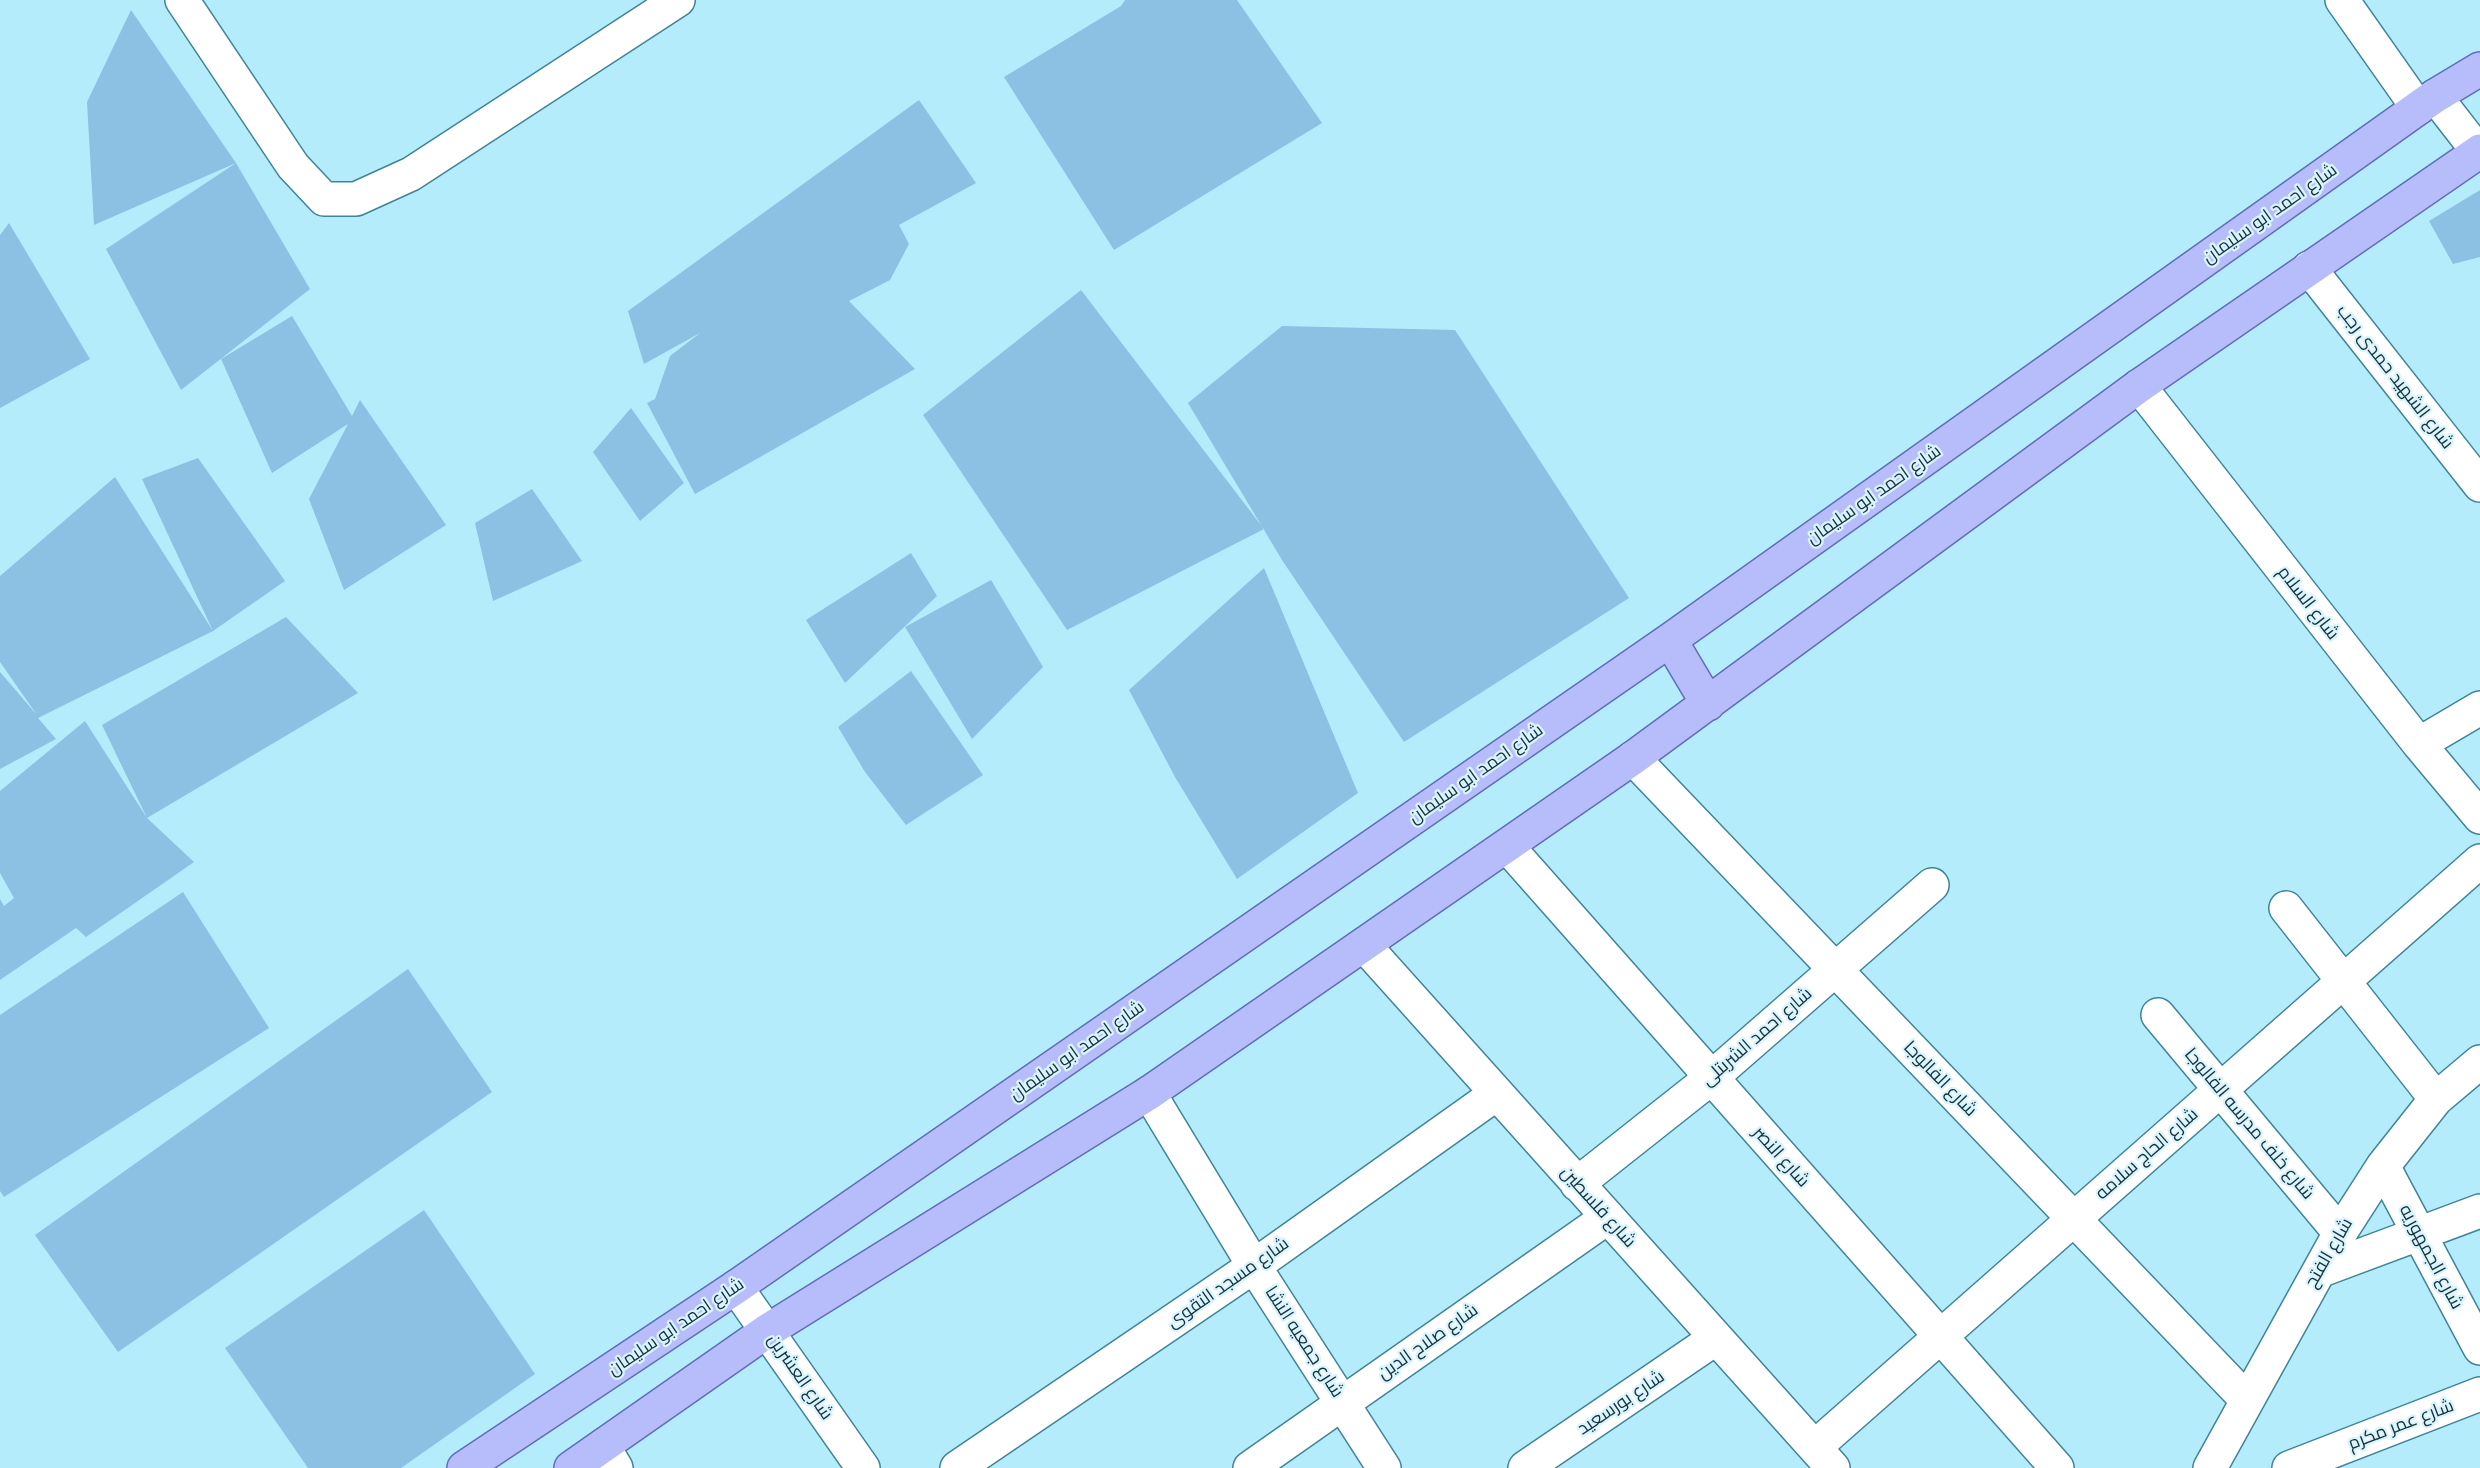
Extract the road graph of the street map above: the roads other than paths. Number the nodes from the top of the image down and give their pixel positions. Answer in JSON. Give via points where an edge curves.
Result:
{"nodes":[{"id":1,"x":182,"y":0,"type":"edge"},
{"id":2,"x":678,"y":0,"type":"edge"},
{"id":3,"x":2342,"y":0,"type":"edge"},
{"id":4,"x":2480,"y":69,"type":"edge"},
{"id":5,"x":2427,"y":102,"type":"junction"},
{"id":6,"x":2479,"y":152,"type":"edge"},
{"id":7,"x":2309,"y":268,"type":"junction"},
{"id":8,"x":2139,"y":386,"type":"junction"},
{"id":9,"x":2480,"y":485,"type":"edge"},
{"id":10,"x":1670,"y":639,"type":"junction"},
{"id":11,"x":1708,"y":704,"type":"junction"},
{"id":12,"x":2480,"y":708,"type":"edge"},
{"id":13,"x":2419,"y":744,"type":"junction"},
{"id":14,"x":1633,"y":758,"type":"junction"},
{"id":15,"x":2480,"y":817,"type":"edge"},
{"id":16,"x":1507,"y":846,"type":"junction"},
{"id":17,"x":2480,"y":861,"type":"edge"},
{"id":18,"x":1932,"y":885,"type":"dead end"},
{"id":19,"x":2286,"y":908,"type":"dead end"},
{"id":20,"x":1364,"y":945,"type":"junction"},
{"id":21,"x":1834,"y":969,"type":"junction"},
{"id":22,"x":2343,"y":980,"type":"junction"},
{"id":23,"x":2158,"y":1015,"type":"dead end"},
{"id":24,"x":2480,"y":1062,"type":"edge"},
{"id":25,"x":1711,"y":1078,"type":"junction"},
{"id":26,"x":2220,"y":1091,"type":"junction"},
{"id":27,"x":1149,"y":1093,"type":"junction"},
{"id":28,"x":1496,"y":1094,"type":"junction"},
{"id":29,"x":2436,"y":1099,"type":"junction"},
{"id":30,"x":2383,"y":1166,"type":"junction"},
{"id":31,"x":1577,"y":1184,"type":"junction"},
{"id":32,"x":2480,"y":1211,"type":"edge"},
{"id":33,"x":1608,"y":1217,"type":"junction"},
{"id":34,"x":2074,"y":1219,"type":"junction"},
{"id":35,"x":2340,"y":1233,"type":"junction"},
{"id":36,"x":2419,"y":1234,"type":"junction"},
{"id":37,"x":1254,"y":1266,"type":"junction"},
{"id":38,"x":2319,"y":1271,"type":"junction"},
{"id":39,"x":736,"y":1287,"type":"junction"},
{"id":40,"x":768,"y":1331,"type":"junction"},
{"id":41,"x":1941,"y":1337,"type":"junction"},
{"id":42,"x":1716,"y":1338,"type":"junction"},
{"id":43,"x":2480,"y":1348,"type":"edge"},
{"id":44,"x":2480,"y":1394,"type":"edge"},
{"id":45,"x":2247,"y":1400,"type":"junction"},
{"id":46,"x":1342,"y":1402,"type":"junction"},
{"id":47,"x":610,"y":1457,"type":"edge"},
{"id":48,"x":1824,"y":1458,"type":"edge"},
{"id":49,"x":464,"y":1468,"type":"edge"},
{"id":50,"x":571,"y":1468,"type":"edge"},
{"id":51,"x":863,"y":1468,"type":"edge"},
{"id":52,"x":957,"y":1468,"type":"edge"},
{"id":53,"x":1250,"y":1468,"type":"edge"},
{"id":54,"x":1384,"y":1468,"type":"edge"},
{"id":55,"x":1525,"y":1468,"type":"edge"},
{"id":56,"x":2057,"y":1468,"type":"edge"},
{"id":57,"x":2210,"y":1468,"type":"edge"},
{"id":58,"x":2289,"y":1468,"type":"edge"}],
"edges":[{"from":1,"to":2,"type":"street","via":[[293,166],[324,199],[356,199],[411,174]]},
{"from":3,"to":5,"type":"street"},
{"from":4,"to":5,"type":"main road","name":"شارع احمد ابو سليمان"},
{"from":5,"to":6,"type":"street"},
{"from":5,"to":10,"type":"main road","name":"شارع احمد ابو سليمان"},
{"from":6,"to":7,"type":"main road"},
{"from":7,"to":8,"type":"main road"},
{"from":7,"to":9,"type":"street","name":"شارع الشهيد حمدى رجب"},
{"from":8,"to":11,"type":"main road"},
{"from":8,"to":13,"type":"street","name":"شارع السلام"},
{"from":10,"to":11,"type":"main road"},
{"from":10,"to":39,"type":"main road","name":"شارع احمد ابو سليمان"},
{"from":11,"to":14,"type":"main road"},
{"from":12,"to":13,"type":"street"},
{"from":13,"to":15,"type":"street","name":"شارع السلام"},
{"from":14,"to":16,"type":"main road"},
{"from":14,"to":21,"type":"street","name":"شارع الفالوجا"},
{"from":16,"to":20,"type":"main road"},
{"from":16,"to":25,"type":"street","name":"شارع النصر"},
{"from":17,"to":22,"type":"street","name":"شارع الحاج سلامه"},
{"from":18,"to":21,"type":"street","name":"شارع احمد الشربتلى"},
{"from":19,"to":22,"type":"street"},
{"from":20,"to":27,"type":"main road"},
{"from":20,"to":28,"type":"street","name":"شارع فلسطين"},
{"from":21,"to":25,"type":"street","name":"شارع احمد الشربتلى"},
{"from":21,"to":34,"type":"street","name":"شارع الفالوجا"},
{"from":22,"to":26,"type":"street","name":"شارع الحاج سلامه"},
{"from":22,"to":29,"type":"street"},
{"from":23,"to":26,"type":"street","name":"شارع خلف مدرسه الفالوجا"},
{"from":24,"to":29,"type":"street","name":"شارع الفتح"},
{"from":25,"to":31,"type":"street","name":"شارع احمد الشربتلى"},
{"from":25,"to":41,"type":"street","name":"شارع النصر"},
{"from":26,"to":34,"type":"street","name":"شارع الحاج سلامه"},
{"from":26,"to":35,"type":"street","name":"شارع خلف مدرسه الفالوجا"},
{"from":27,"to":37,"type":"street","name":"شارع جمعيه النشا"},
{"from":27,"to":40,"type":"main road"},
{"from":28,"to":31,"type":"street","name":"شارع فلسطين"},
{"from":28,"to":37,"type":"street","name":"شارع مسجد التقوى"},
{"from":29,"to":30,"type":"street","name":"شارع الفتح"},
{"from":30,"to":35,"type":"street","name":"شارع الفتح"},
{"from":30,"to":36,"type":"street","name":"شارع الجمهوريه"},
{"from":31,"to":33,"type":"street","name":"شارع فلسطين"},
{"from":32,"to":36,"type":"street"},
{"from":33,"to":42,"type":"street","name":"شارع فلسطين"},
{"from":33,"to":46,"type":"street","name":"شارع صلاح الدين"},
{"from":34,"to":41,"type":"street","name":"شارع الحاج سلامه"},
{"from":34,"to":45,"type":"street","name":"شارع الفالوجا"},
{"from":35,"to":38,"type":"street","name":"شارع الفتح"},
{"from":36,"to":38,"type":"street"},
{"from":36,"to":43,"type":"street","name":"شارع الجمهوريه"},
{"from":37,"to":46,"type":"street","name":"شارع جمعيه النشا"},
{"from":37,"to":52,"type":"street","name":"شارع مسجد التقوى"},
{"from":38,"to":45,"type":"street","name":"شارع الفتح"},
{"from":39,"to":40,"type":"street","name":"شارع العشرين"},
{"from":39,"to":49,"type":"main road","name":"شارع احمد ابو سليمان"},
{"from":40,"to":47,"type":"main road"},
{"from":40,"to":51,"type":"street","name":"شارع العشرين"},
{"from":41,"to":48,"type":"street","name":"شارع الحاج سلامه"},
{"from":41,"to":56,"type":"street","name":"شارع النصر"},
{"from":42,"to":48,"type":"street","name":"شارع فلسطين"},
{"from":42,"to":55,"type":"street","name":"شارع بورسعيد"},
{"from":44,"to":58,"type":"street","name":"شارع عمر مكرم"},
{"from":45,"to":57,"type":"street","name":"شارع الفتح"},
{"from":46,"to":53,"type":"street","name":"شارع صلاح الدين"},
{"from":46,"to":54,"type":"street","name":"شارع جمعيه النشا"},
{"from":47,"to":50,"type":"main road"}]}
